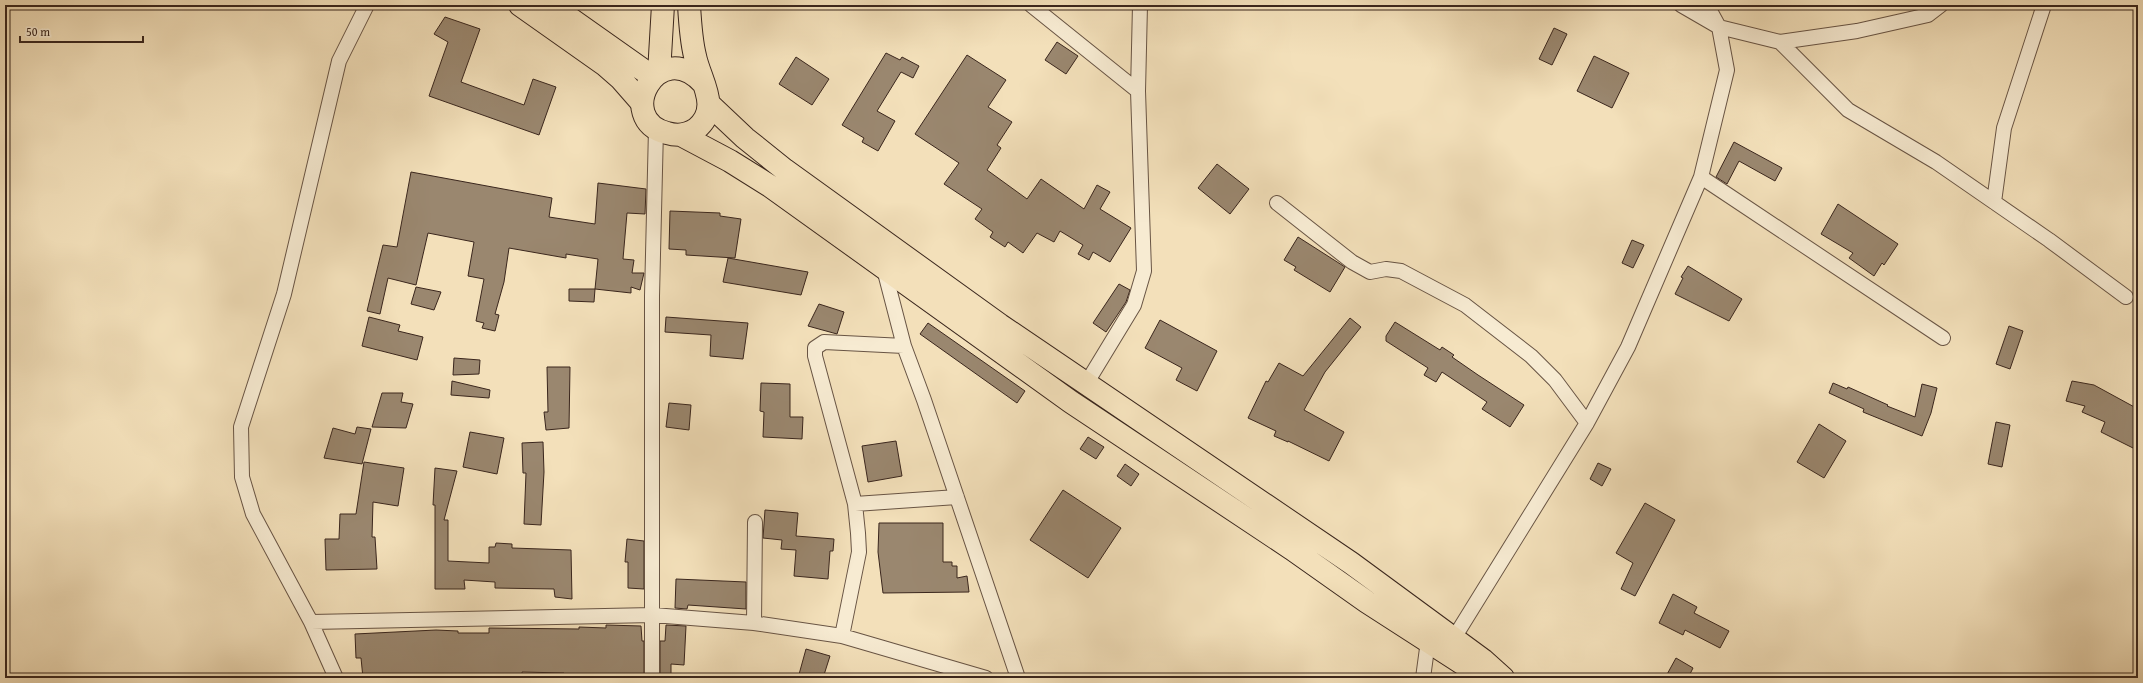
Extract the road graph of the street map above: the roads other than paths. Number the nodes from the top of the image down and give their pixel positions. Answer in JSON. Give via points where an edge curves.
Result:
{"nodes":[{"id":1,"x":367,"y":5,"type":"edge"},
{"id":2,"x":520,"y":5,"type":"edge"},
{"id":3,"x":551,"y":5,"type":"edge"},
{"id":4,"x":663,"y":5,"type":"edge"},
{"id":5,"x":689,"y":5,"type":"edge"},
{"id":6,"x":1031,"y":5,"type":"edge"},
{"id":7,"x":1140,"y":5,"type":"edge"},
{"id":8,"x":1682,"y":5,"type":"edge"},
{"id":9,"x":1707,"y":5,"type":"edge"},
{"id":10,"x":1941,"y":5,"type":"edge"},
{"id":11,"x":2044,"y":5,"type":"edge"},
{"id":12,"x":1718,"y":27,"type":"junction"},
{"id":13,"x":1780,"y":42,"type":"junction"},
{"id":14,"x":656,"y":75,"type":"junction"},
{"id":15,"x":703,"y":82,"type":"junction"},
{"id":16,"x":1138,"y":91,"type":"junction"},
{"id":17,"x":642,"y":104,"type":"junction"},
{"id":18,"x":709,"y":104,"type":"junction"},
{"id":19,"x":656,"y":129,"type":"junction"},
{"id":20,"x":681,"y":135,"type":"junction"},
{"id":21,"x":1701,"y":177,"type":"junction"},
{"id":22,"x":1994,"y":202,"type":"junction"},
{"id":23,"x":1277,"y":203,"type":"dead end"},
{"id":24,"x":884,"y":268,"type":"junction"},
{"id":25,"x":2126,"y":297,"type":"dead end"},
{"id":26,"x":1943,"y":338,"type":"dead end"},
{"id":27,"x":904,"y":346,"type":"junction"},
{"id":28,"x":1086,"y":384,"type":"junction"},
{"id":29,"x":1587,"y":423,"type":"junction"},
{"id":30,"x":957,"y":497,"type":"junction"},
{"id":31,"x":855,"y":504,"type":"junction"},
{"id":32,"x":755,"y":522,"type":"dead end"},
{"id":33,"x":653,"y":615,"type":"junction"},
{"id":34,"x":311,"y":622,"type":"junction"},
{"id":35,"x":754,"y":623,"type":"junction"},
{"id":36,"x":842,"y":636,"type":"junction"},
{"id":37,"x":1454,"y":638,"type":"junction"},
{"id":38,"x":1428,"y":641,"type":"junction"},
{"id":39,"x":336,"y":678,"type":"edge"},
{"id":40,"x":652,"y":678,"type":"edge"},
{"id":41,"x":986,"y":678,"type":"edge"},
{"id":42,"x":1018,"y":678,"type":"edge"},
{"id":43,"x":1423,"y":678,"type":"edge"},
{"id":44,"x":1485,"y":678,"type":"edge"},
{"id":45,"x":1502,"y":678,"type":"edge"}],
"edges":[{"from":1,"to":34,"type":"street","via":[[339,61],[284,294],[241,427],[242,477],[253,514]]},
{"from":2,"to":17,"type":"main road","via":[[604,65],[621,79]]},
{"from":3,"to":14,"type":"main road"},
{"from":4,"to":14,"type":"main road"},
{"from":5,"to":15,"type":"main road","via":[[694,56]]},
{"from":6,"to":16,"type":"street"},
{"from":7,"to":16,"type":"street"},
{"from":8,"to":12,"type":"street"},
{"from":9,"to":12,"type":"street"},
{"from":10,"to":13,"type":"street","via":[[1928,15],[1857,31]]},
{"from":11,"to":22,"type":"street","via":[[2004,128]]},
{"from":12,"to":13,"type":"street"},
{"from":12,"to":21,"type":"street","via":[[1727,70]]},
{"from":13,"to":22,"type":"street","via":[[1848,110],[1936,162]]},
{"from":14,"to":15,"type":"main road","via":[[668,69],[687,70]]},
{"from":14,"to":17,"type":"main road","via":[[643,94]]},
{"from":15,"to":18,"type":"main road"},
{"from":16,"to":28,"type":"street","via":[[1144,271],[1134,305]]},
{"from":17,"to":19,"type":"main road","via":[[646,118]]},
{"from":18,"to":20,"type":"main road","via":[[700,124]]},
{"from":18,"to":28,"type":"main road","via":[[745,138],[785,170]]},
{"from":19,"to":20,"type":"main road"},
{"from":19,"to":33,"type":"street","via":[[651,398]]},
{"from":20,"to":24,"type":"main road","via":[[770,186]]},
{"from":21,"to":26,"type":"street"},
{"from":21,"to":29,"type":"street","via":[[1628,347]]},
{"from":22,"to":25,"type":"street"},
{"from":23,"to":29,"type":"street","via":[[1352,262],[1370,272],[1386,269],[1401,271],[1465,305],[1531,356],[1555,380]]},
{"from":24,"to":27,"type":"street"},
{"from":24,"to":38,"type":"main road","via":[[1071,402]]},
{"from":27,"to":30,"type":"street"},
{"from":27,"to":31,"type":"street","via":[[824,342],[815,348]]},
{"from":28,"to":37,"type":"main road","via":[[1351,563]]},
{"from":29,"to":37,"type":"street"},
{"from":30,"to":31,"type":"street"},
{"from":30,"to":42,"type":"street"},
{"from":31,"to":36,"type":"street","via":[[859,552]]},
{"from":32,"to":35,"type":"street"},
{"from":33,"to":34,"type":"street"},
{"from":33,"to":35,"type":"street"},
{"from":33,"to":40,"type":"street"},
{"from":34,"to":39,"type":"street"},
{"from":35,"to":36,"type":"street"},
{"from":36,"to":41,"type":"street"},
{"from":37,"to":45,"type":"main road"},
{"from":38,"to":43,"type":"street"},
{"from":38,"to":44,"type":"main road"}]}
